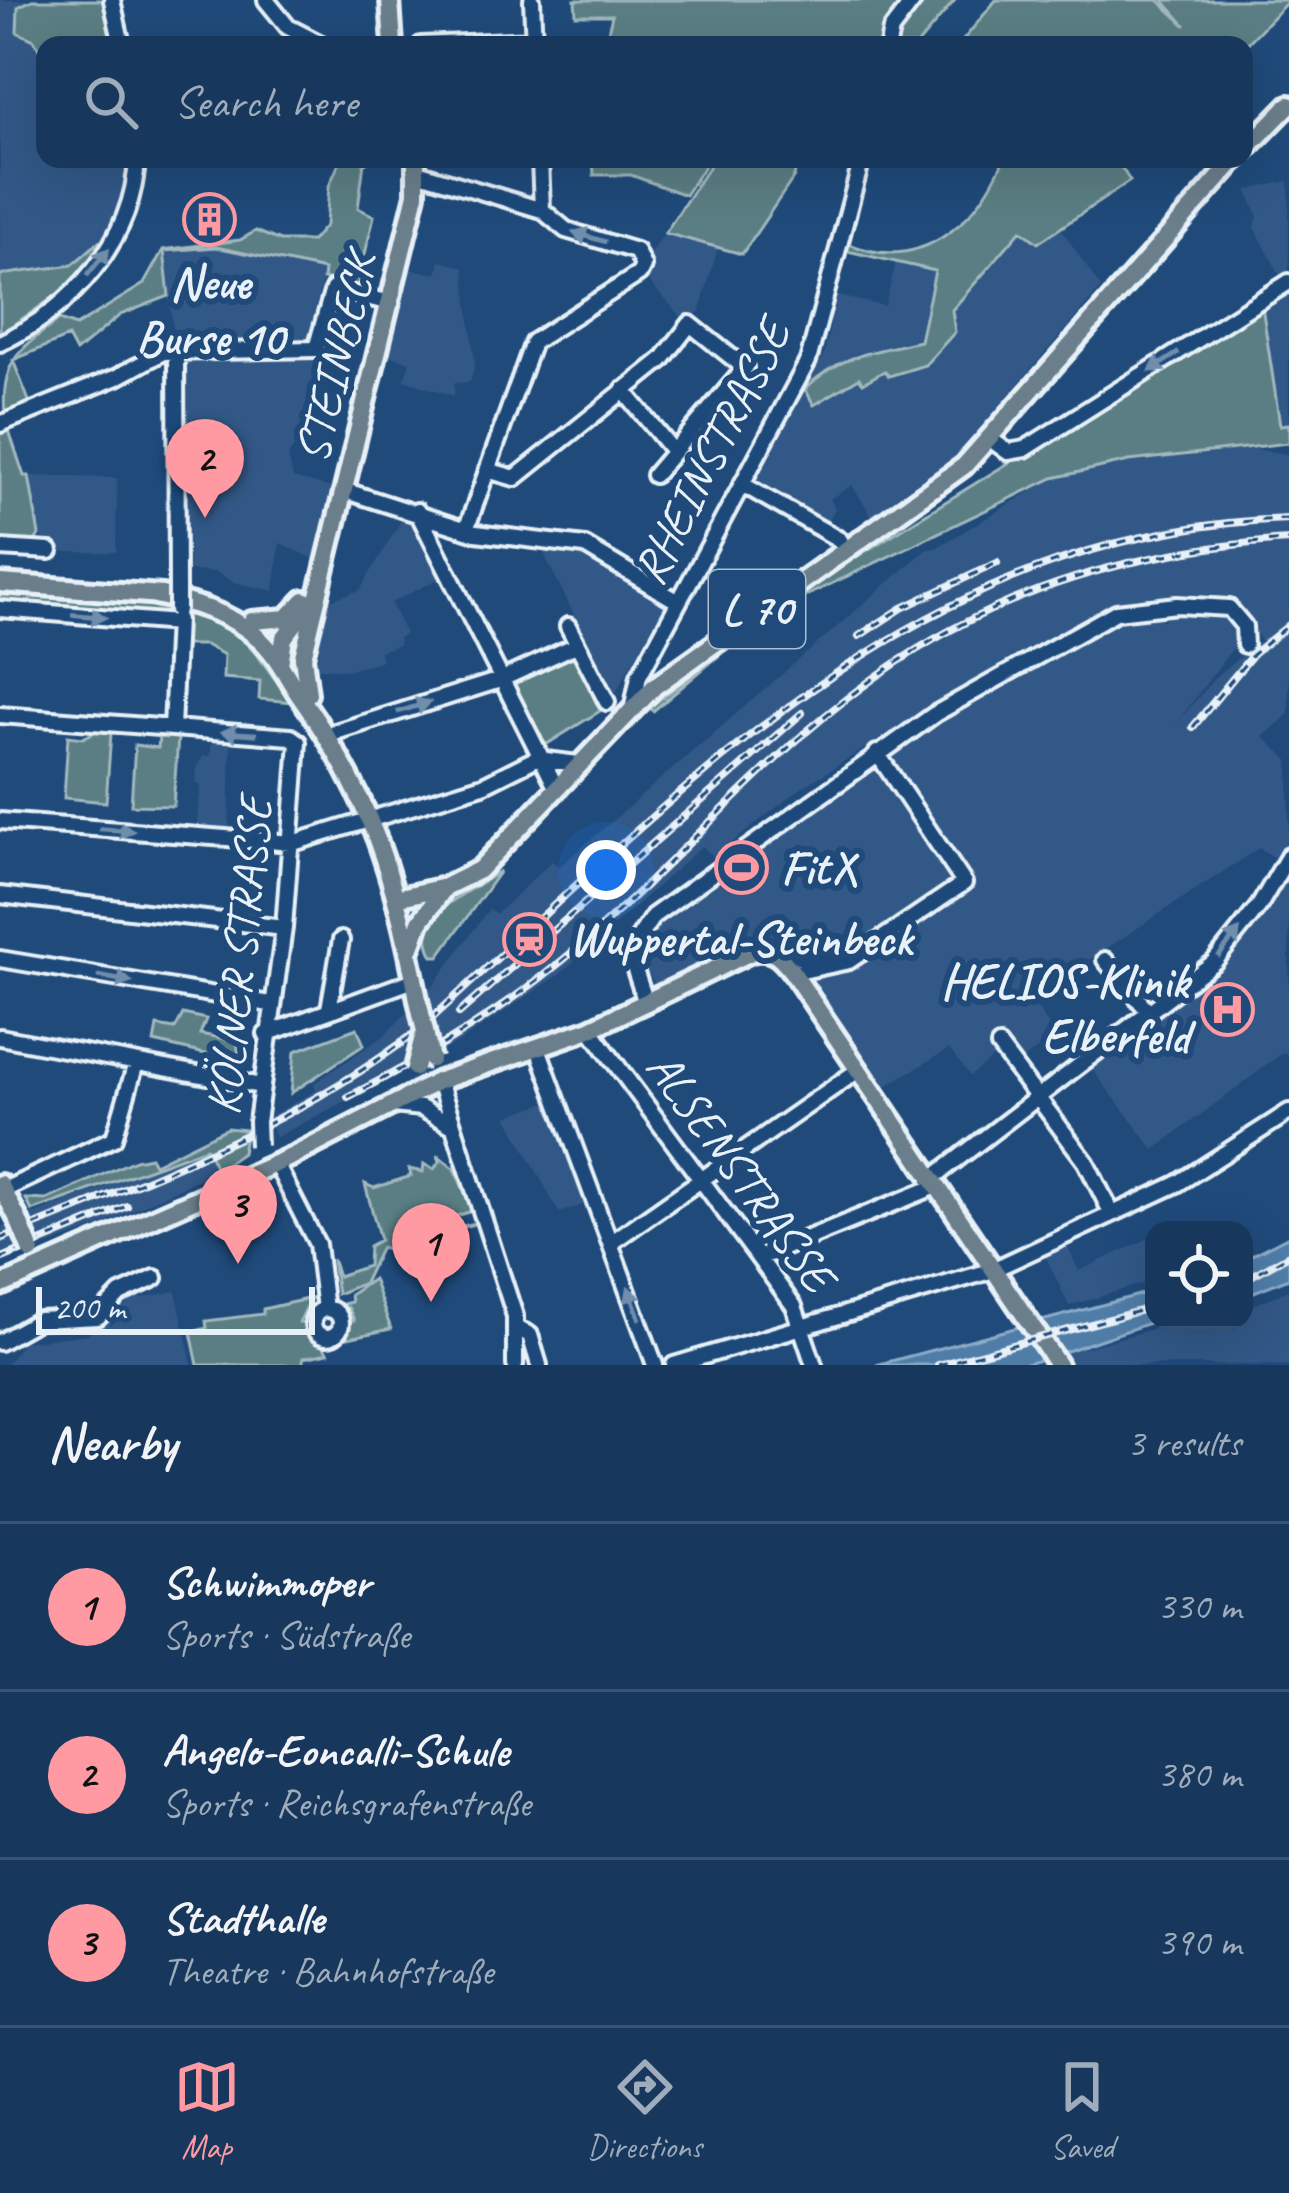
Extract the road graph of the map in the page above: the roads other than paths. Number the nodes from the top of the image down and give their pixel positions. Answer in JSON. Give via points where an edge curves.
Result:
{"nodes":[{"id":1,"x":112,"y":0,"type":"edge"},
{"id":2,"x":266,"y":0,"type":"edge"},
{"id":3,"x":390,"y":0,"type":"edge"},
{"id":4,"x":532,"y":0,"type":"edge"},
{"id":5,"x":914,"y":0,"type":"edge"},
{"id":6,"x":120,"y":36,"type":"edge"},
{"id":7,"x":304,"y":36,"type":"edge"},
{"id":8,"x":392,"y":36,"type":"edge"},
{"id":9,"x":534,"y":36,"type":"edge"},
{"id":10,"x":890,"y":36,"type":"edge"},
{"id":11,"x":1289,"y":105,"type":"edge"},
{"id":12,"x":1253,"y":142,"type":"edge"},
{"id":13,"x":136,"y":168,"type":"edge"},
{"id":14,"x":416,"y":168,"type":"edge"},
{"id":15,"x":422,"y":168,"type":"edge"},
{"id":16,"x":540,"y":168,"type":"edge"},
{"id":17,"x":860,"y":168,"type":"edge"},
{"id":18,"x":1229,"y":168,"type":"edge"},
{"id":19,"x":542,"y":210,"type":"junction"},
{"id":20,"x":1289,"y":282,"type":"edge"},
{"id":21,"x":391,"y":303,"type":"junction"},
{"id":22,"x":7,"y":340,"type":"edge"},
{"id":23,"x":176,"y":352,"type":"junction"},
{"id":24,"x":0,"y":354,"type":"edge"},
{"id":25,"x":623,"y":389,"type":"junction"},
{"id":26,"x":0,"y":424,"type":"edge"},
{"id":27,"x":989,"y":438,"type":"junction"},
{"id":28,"x":673,"y":452,"type":"junction"},
{"id":29,"x":487,"y":470,"type":"junction"},
{"id":30,"x":654,"y":475,"type":"dead end"},
{"id":31,"x":742,"y":484,"type":"junction"},
{"id":32,"x":343,"y":490,"type":"junction"},
{"id":33,"x":417,"y":511,"type":"junction"},
{"id":34,"x":466,"y":530,"type":"junction"},
{"id":35,"x":0,"y":548,"type":"edge"},
{"id":36,"x":50,"y":550,"type":"dead end"},
{"id":37,"x":845,"y":550,"type":"junction"},
{"id":38,"x":321,"y":574,"type":"junction"},
{"id":39,"x":0,"y":583,"type":"edge"},
{"id":40,"x":677,"y":601,"type":"junction"},
{"id":41,"x":0,"y":609,"type":"edge"},
{"id":42,"x":177,"y":616,"type":"junction"},
{"id":43,"x":314,"y":617,"type":"junction"},
{"id":44,"x":568,"y":626,"type":"dead end"},
{"id":45,"x":256,"y":630,"type":"junction"},
{"id":46,"x":576,"y":645,"type":"junction"},
{"id":47,"x":1245,"y":645,"type":"dead end"},
{"id":48,"x":280,"y":657,"type":"junction"},
{"id":49,"x":500,"y":680,"type":"junction"},
{"id":50,"x":308,"y":694,"type":"junction"},
{"id":51,"x":607,"y":703,"type":"dead end"},
{"id":52,"x":633,"y":706,"type":"junction"},
{"id":53,"x":0,"y":715,"type":"edge"},
{"id":54,"x":324,"y":727,"type":"junction"},
{"id":55,"x":172,"y":728,"type":"junction"},
{"id":56,"x":878,"y":753,"type":"junction"},
{"id":57,"x":538,"y":759,"type":"junction"},
{"id":58,"x":578,"y":764,"type":"junction"},
{"id":59,"x":557,"y":789,"type":"junction"},
{"id":60,"x":371,"y":820,"type":"junction"},
{"id":61,"x":0,"y":821,"type":"edge"},
{"id":62,"x":292,"y":843,"type":"junction"},
{"id":63,"x":1289,"y":855,"type":"edge"},
{"id":64,"x":445,"y":887,"type":"junction"},
{"id":65,"x":0,"y":896,"type":"edge"},
{"id":66,"x":396,"y":898,"type":"junction"},
{"id":67,"x":284,"y":928,"type":"junction"},
{"id":68,"x":341,"y":940,"type":"dead end"},
{"id":69,"x":408,"y":953,"type":"junction"},
{"id":70,"x":0,"y":959,"type":"edge"},
{"id":71,"x":1105,"y":960,"type":"dead end"},
{"id":72,"x":787,"y":966,"type":"junction"},
{"id":73,"x":414,"y":980,"type":"junction"},
{"id":74,"x":646,"y":1003,"type":"junction"},
{"id":75,"x":270,"y":1004,"type":"junction"},
{"id":76,"x":329,"y":1009,"type":"junction"},
{"id":77,"x":1149,"y":1012,"type":"junction"},
{"id":78,"x":590,"y":1029,"type":"junction"},
{"id":79,"x":266,"y":1034,"type":"junction"},
{"id":80,"x":0,"y":1037,"type":"edge"},
{"id":81,"x":999,"y":1046,"type":"dead end"},
{"id":82,"x":538,"y":1048,"type":"junction"},
{"id":83,"x":136,"y":1063,"type":"junction"},
{"id":84,"x":423,"y":1063,"type":"junction"},
{"id":85,"x":857,"y":1071,"type":"junction"},
{"id":86,"x":439,"y":1081,"type":"junction"},
{"id":87,"x":261,"y":1086,"type":"junction"},
{"id":88,"x":1036,"y":1100,"type":"junction"},
{"id":89,"x":398,"y":1101,"type":"junction"},
{"id":90,"x":1289,"y":1112,"type":"edge"},
{"id":91,"x":454,"y":1127,"type":"junction"},
{"id":92,"x":271,"y":1166,"type":"junction"},
{"id":93,"x":700,"y":1178,"type":"junction"},
{"id":94,"x":932,"y":1183,"type":"junction"},
{"id":95,"x":2,"y":1187,"type":"edge"},
{"id":96,"x":1112,"y":1214,"type":"junction"},
{"id":97,"x":612,"y":1242,"type":"junction"},
{"id":98,"x":759,"y":1258,"type":"junction"},
{"id":99,"x":39,"y":1270,"type":"junction"},
{"id":100,"x":990,"y":1270,"type":"junction"},
{"id":101,"x":155,"y":1278,"type":"dead end"},
{"id":102,"x":0,"y":1286,"type":"edge"},
{"id":103,"x":325,"y":1309,"type":"dead end"},
{"id":104,"x":805,"y":1326,"type":"junction"},
{"id":105,"x":517,"y":1328,"type":"junction"},
{"id":106,"x":0,"y":1342,"type":"edge"},
{"id":107,"x":1055,"y":1361,"type":"edge"},
{"id":108,"x":515,"y":1365,"type":"edge"},
{"id":109,"x":539,"y":1365,"type":"edge"},
{"id":110,"x":655,"y":1365,"type":"edge"},
{"id":111,"x":674,"y":1365,"type":"edge"},
{"id":112,"x":814,"y":1365,"type":"edge"}],
"edges":[{"from":1,"to":6,"type":"street"},
{"from":2,"to":7,"type":"street"},
{"from":3,"to":8,"type":"main road"},
{"from":4,"to":9,"type":"street"},
{"from":5,"to":10,"type":"street"},
{"from":11,"to":12,"type":"main road"},
{"from":22,"to":13,"type":"street","one_way":true,"via":[[105,256],[129,209]]},
{"from":14,"to":21,"type":"main road","name":"STEINBECK"},
{"from":15,"to":19,"type":"street"},
{"from":16,"to":19,"type":"street"},
{"from":17,"to":31,"type":"street","name":"RHEINSTRASSE","via":[[816,341]]},
{"from":18,"to":27,"type":"main road","number":"L 70"},
{"from":29,"to":19,"type":"street","one_way":true,"via":[[533,342],[643,266],[636,251],[566,230]]},
{"from":20,"to":27,"type":"street","one_way":true,"via":[[1024,449],[1008,452]]},
{"from":21,"to":23,"type":"street","via":[[333,289],[316,349]]},
{"from":21,"to":32,"type":"main road","name":"STEINBECK"},
{"from":22,"to":24,"type":"street"},
{"from":23,"to":26,"type":"street","via":[[152,355]]},
{"from":23,"to":42,"type":"street","bridge":true},
{"from":25,"to":28,"type":"street"},
{"from":25,"to":28,"type":"street","via":[[662,360],[690,324],[745,368]]},
{"from":25,"to":29,"type":"street","via":[[515,478]]},
{"from":27,"to":37,"type":"main road","number":"L 70","via":[[938,490]]},
{"from":28,"to":30,"type":"street"},
{"from":29,"to":34,"type":"street"},
{"from":31,"to":37,"type":"street"},
{"from":31,"to":40,"type":"street","name":"RHEINSTRASSE"},
{"from":32,"to":33,"type":"street"},
{"from":32,"to":38,"type":"main road","name":"STEINBECK"},
{"from":33,"to":34,"type":"street"},
{"from":33,"to":49,"type":"street"},
{"from":34,"to":40,"type":"street","via":[[585,546]]},
{"from":35,"to":36,"type":"street"},
{"from":37,"to":52,"type":"main road","number":"L 70"},
{"from":38,"to":43,"type":"main road"},
{"from":38,"to":45,"type":"main road","via":[[287,618]]},
{"from":38,"to":48,"type":"main road"},
{"from":39,"to":45,"type":"main road","via":[[155,595]]},
{"from":40,"to":52,"type":"street","name":"RHEINSTRASSE","via":[[639,676]]},
{"from":41,"to":42,"type":"street","one_way":true},
{"from":42,"to":55,"type":"street"},
{"from":43,"to":48,"type":"main road"},
{"from":43,"to":50,"type":"main road","via":[[303,657]]},
{"from":44,"to":46,"type":"street"},
{"from":45,"to":48,"type":"main road"},
{"from":46,"to":49,"type":"street"},
{"from":46,"to":51,"type":"street"},
{"from":47,"to":56,"type":"street","via":[[1244,626],[1229,608],[1116,612]]},
{"from":48,"to":50,"type":"main road"},
{"from":48,"to":54,"type":"main road"},
{"from":54,"to":49,"type":"street","one_way":true},
{"from":49,"to":57,"type":"street"},
{"from":50,"to":54,"type":"main road"},
{"from":52,"to":58,"type":"main road","number":"L 70"},
{"from":53,"to":55,"type":"street"},
{"from":54,"to":60,"type":"main road"},
{"from":62,"to":55,"type":"street","name":"KÖLNER STRASSE","one_way":true,"via":[[300,750],[291,737]]},
{"from":56,"to":72,"type":"street","via":[[964,883],[859,954]]},
{"from":56,"to":74,"type":"street","via":[[639,931],[630,963]]},
{"from":57,"to":58,"type":"street"},
{"from":57,"to":59,"type":"street"},
{"from":57,"to":60,"type":"street"},
{"from":58,"to":59,"type":"main road","number":"L 70"},
{"from":59,"to":64,"type":"main road","number":"L 70","via":[[493,859]]},
{"from":60,"to":62,"type":"street"},
{"from":60,"to":66,"type":"main road"},
{"from":61,"to":62,"type":"street","one_way":true},
{"from":62,"to":67,"type":"street","name":"KÖLNER STRASSE"},
{"from":77,"to":63,"type":"street","one_way":true,"via":[[1214,962]]},
{"from":64,"to":66,"type":"main road","number":"L 70"},
{"from":64,"to":69,"type":"main road"},
{"from":65,"to":67,"type":"street"},
{"from":66,"to":69,"type":"main road"},
{"from":67,"to":75,"type":"street","name":"KÖLNER STRASSE"},
{"from":68,"to":76,"type":"street"},
{"from":69,"to":73,"type":"main road"},
{"from":70,"to":75,"type":"street","one_way":true},
{"from":71,"to":77,"type":"street"},
{"from":72,"to":74,"type":"main road","via":[[766,950],[751,952]]},
{"from":72,"to":85,"type":"main road"},
{"from":73,"to":76,"type":"street"},
{"from":73,"to":84,"type":"main road","bridge":true},
{"from":74,"to":78,"type":"main road"},
{"from":75,"to":79,"type":"street","name":"KÖLNER STRASSE"},
{"from":76,"to":79,"type":"street"},
{"from":77,"to":88,"type":"street"},
{"from":78,"to":82,"type":"main road"},
{"from":78,"to":93,"type":"street","name":"ALSENSTRASSE"},
{"from":79,"to":87,"type":"street","name":"KÖLNER STRASSE"},
{"from":80,"to":83,"type":"street"},
{"from":81,"to":88,"type":"street"},
{"from":82,"to":86,"type":"main road"},
{"from":82,"to":97,"type":"street"},
{"from":83,"to":87,"type":"street"},
{"from":83,"to":95,"type":"street","via":[[114,1138]]},
{"from":84,"to":86,"type":"main road"},
{"from":84,"to":89,"type":"main road"},
{"from":85,"to":93,"type":"street"},
{"from":85,"to":94,"type":"main road"},
{"from":86,"to":89,"type":"main road"},
{"from":86,"to":91,"type":"street"},
{"from":87,"to":92,"type":"street","name":"KÖLNER STRASSE","bridge":true,"via":[[258,1146]]},
{"from":88,"to":94,"type":"street"},
{"from":88,"to":96,"type":"street","via":[[1086,1162]]},
{"from":89,"to":91,"type":"street"},
{"from":89,"to":92,"type":"main road"},
{"from":90,"to":96,"type":"street","via":[[1177,1184]]},
{"from":91,"to":105,"type":"street"},
{"from":92,"to":99,"type":"main road"},
{"from":92,"to":103,"type":"street","name":"KÖLNER STRASSE","via":[[317,1244]]},
{"from":93,"to":97,"type":"street"},
{"from":93,"to":98,"type":"street","name":"ALSENSTRASSE"},
{"from":94,"to":98,"type":"street"},
{"from":94,"to":100,"type":"main road"},
{"from":95,"to":99,"type":"main road","bridge":true},
{"from":96,"to":100,"type":"street"},
{"from":110,"to":97,"type":"street","one_way":true},
{"from":98,"to":104,"type":"street","name":"ALSENSTRASSE"},
{"from":99,"to":102,"type":"main road"},
{"from":100,"to":104,"type":"street"},
{"from":100,"to":107,"type":"main road"},
{"from":101,"to":106,"type":"street","via":[[98,1317],[39,1320]]},
{"from":104,"to":111,"type":"street"},
{"from":104,"to":112,"type":"street","name":"ALSENSTRASSE"},
{"from":105,"to":108,"type":"street"},
{"from":105,"to":109,"type":"street","via":[[530,1335]]}]}
